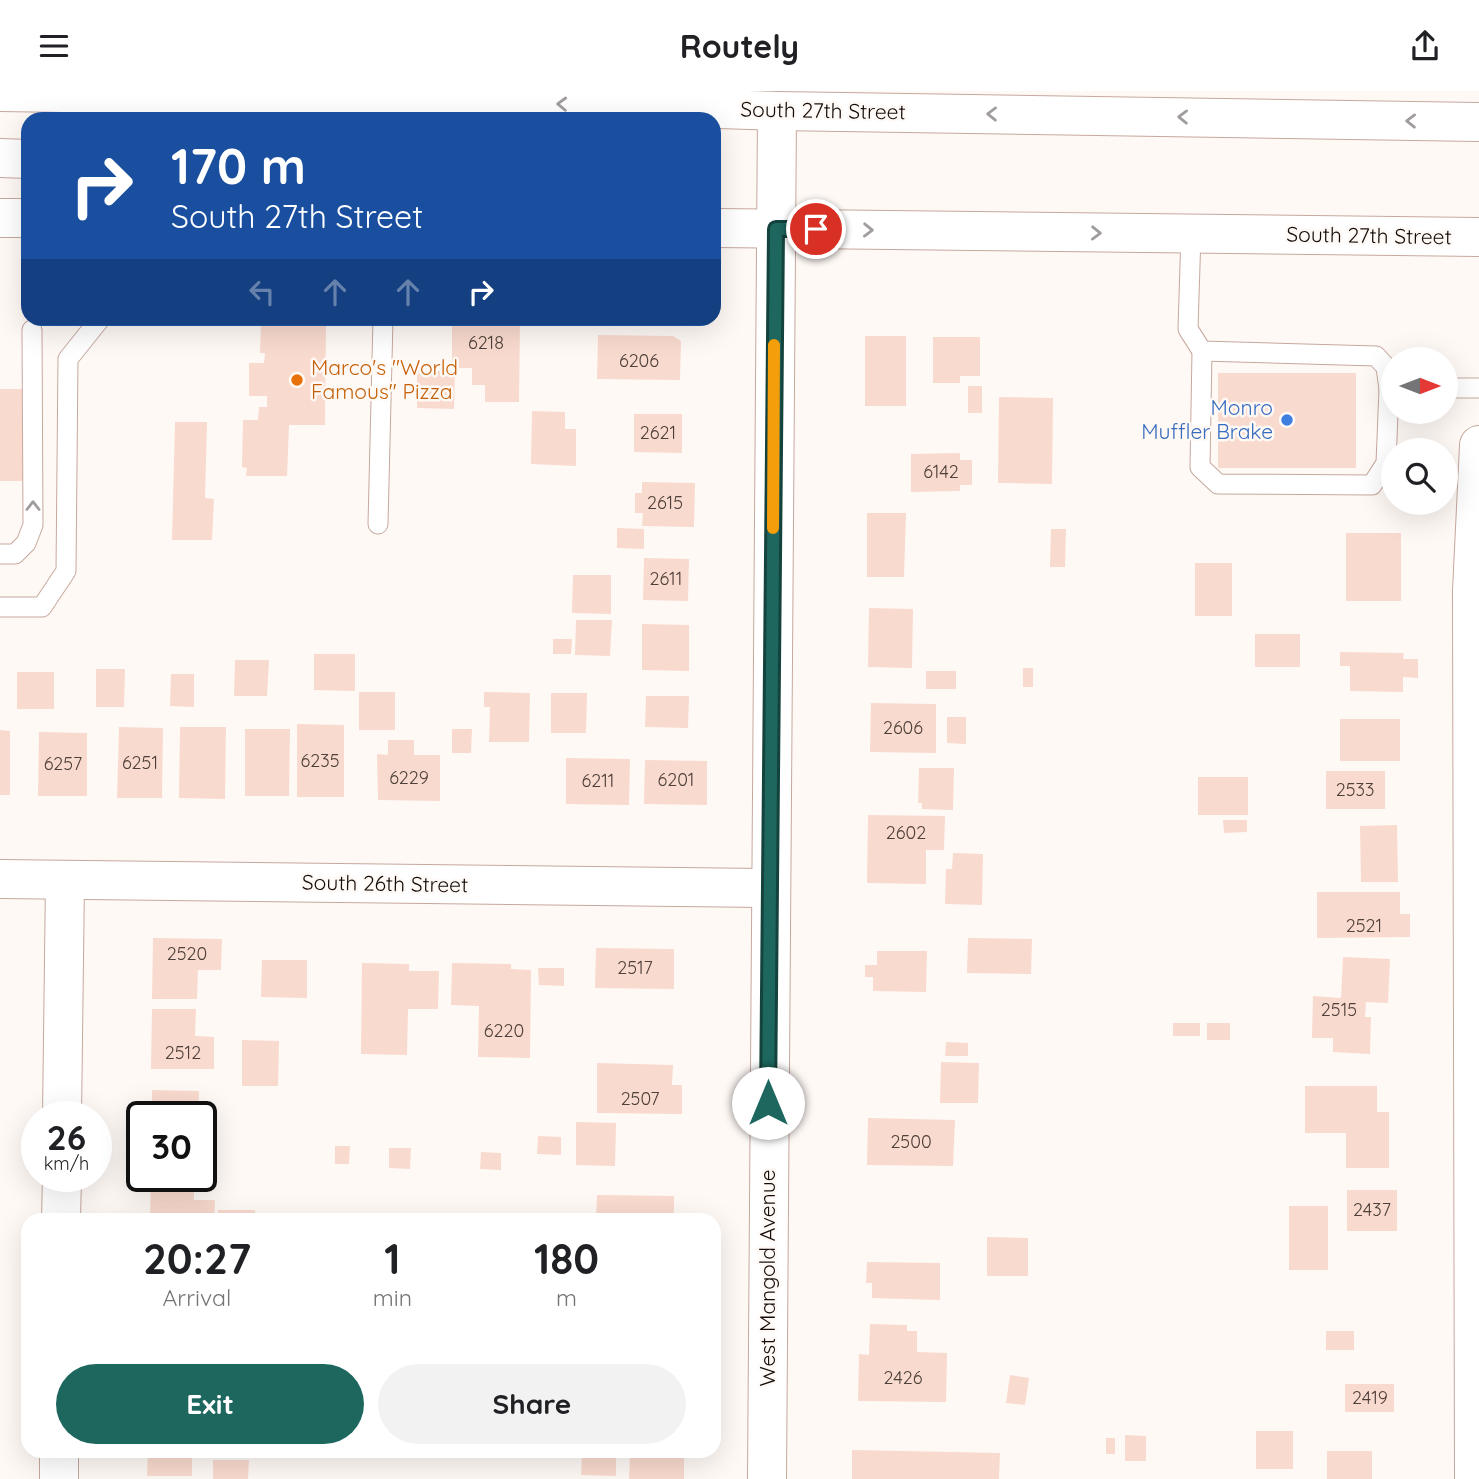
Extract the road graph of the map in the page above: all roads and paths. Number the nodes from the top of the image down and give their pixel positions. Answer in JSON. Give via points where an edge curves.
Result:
{"nodes":[{"id":1,"x":0,"y":92,"type":"edge"},
{"id":2,"x":97,"y":92,"type":"edge"},
{"id":3,"x":375,"y":95,"type":"edge"},
{"id":4,"x":500,"y":102,"type":"junction"},
{"id":5,"x":777,"y":111,"type":"junction"},
{"id":6,"x":474,"y":112,"type":"edge"},
{"id":7,"x":1479,"y":121,"type":"edge"},
{"id":8,"x":0,"y":158,"type":"edge"},
{"id":9,"x":21,"y":159,"type":"edge"},
{"id":10,"x":0,"y":218,"type":"edge"},
{"id":11,"x":21,"y":218,"type":"edge"},
{"id":12,"x":721,"y":228,"type":"edge"},
{"id":13,"x":776,"y":229,"type":"junction"},
{"id":14,"x":1191,"y":234,"type":"junction"},
{"id":15,"x":1479,"y":237,"type":"edge"},
{"id":16,"x":94,"y":326,"type":"edge"},
{"id":17,"x":383,"y":326,"type":"edge"},
{"id":18,"x":32,"y":330,"type":"dead end"},
{"id":19,"x":1202,"y":351,"type":"junction"},
{"id":20,"x":1381,"y":362,"type":"edge"},
{"id":21,"x":1479,"y":388,"type":"edge"},
{"id":22,"x":1458,"y":389,"type":"edge"},
{"id":23,"x":1389,"y":424,"type":"edge"},
{"id":24,"x":1479,"y":445,"type":"edge"},
{"id":25,"x":378,"y":524,"type":"dead end"},
{"id":26,"x":0,"y":554,"type":"edge"},
{"id":27,"x":0,"y":607,"type":"edge"},
{"id":28,"x":0,"y":879,"type":"edge"},
{"id":29,"x":65,"y":880,"type":"junction"},
{"id":30,"x":770,"y":888,"type":"junction"},
{"id":31,"x":62,"y":1101,"type":"edge"},
{"id":32,"x":62,"y":1192,"type":"edge"},
{"id":33,"x":61,"y":1213,"type":"edge"},
{"id":34,"x":59,"y":1458,"type":"edge"},
{"id":35,"x":59,"y":1479,"type":"edge"},
{"id":36,"x":766,"y":1479,"type":"edge"},
{"id":37,"x":1474,"y":1479,"type":"edge"}],
"edges":[{"from":1,"to":2,"type":"street","name":"South 27th Street"},
{"from":2,"to":3,"type":"street","name":"South 27th Street"},
{"from":3,"to":4,"type":"street","name":"South 27th Street"},
{"from":5,"to":4,"type":"street","name":"South 27th Street","one_way":true},
{"from":4,"to":6,"type":"street"},
{"from":7,"to":5,"type":"street","name":"South 27th Street","one_way":true},
{"from":5,"to":13,"type":"street","name":"West Mangold Avenue"},
{"from":8,"to":9,"type":"street"},
{"from":10,"to":11,"type":"street"},
{"from":12,"to":13,"type":"street","name":"South 27th Street"},
{"from":13,"to":14,"type":"street","name":"South 27th Street","one_way":true},
{"from":13,"to":30,"type":"street","name":"West Mangold Avenue"},
{"from":14,"to":15,"type":"street","name":"South 27th Street"},
{"from":14,"to":19,"type":"lane","via":[[1188,329]]},
{"from":16,"to":27,"type":"lane","via":[[68,359],[66,571],[42,607]]},
{"from":17,"to":25,"type":"lane"},
{"from":26,"to":18,"type":"lane","one_way":true,"via":[[15,554],[26,543],[33,525]]},
{"from":19,"to":20,"type":"lane","via":[[1376,356]]},
{"from":19,"to":23,"type":"lane","via":[[1200,467],[1218,485],[1372,485],[1386,463]]},
{"from":21,"to":22,"type":"lane"},
{"from":24,"to":37,"type":"street","via":[[1472,591]]},
{"from":28,"to":29,"type":"street","name":"South 26th Street"},
{"from":29,"to":30,"type":"street","name":"South 26th Street"},
{"from":29,"to":31,"type":"street"},
{"from":30,"to":36,"type":"street","name":"West Mangold Avenue"},
{"from":32,"to":33,"type":"street"},
{"from":34,"to":35,"type":"street"}]}
